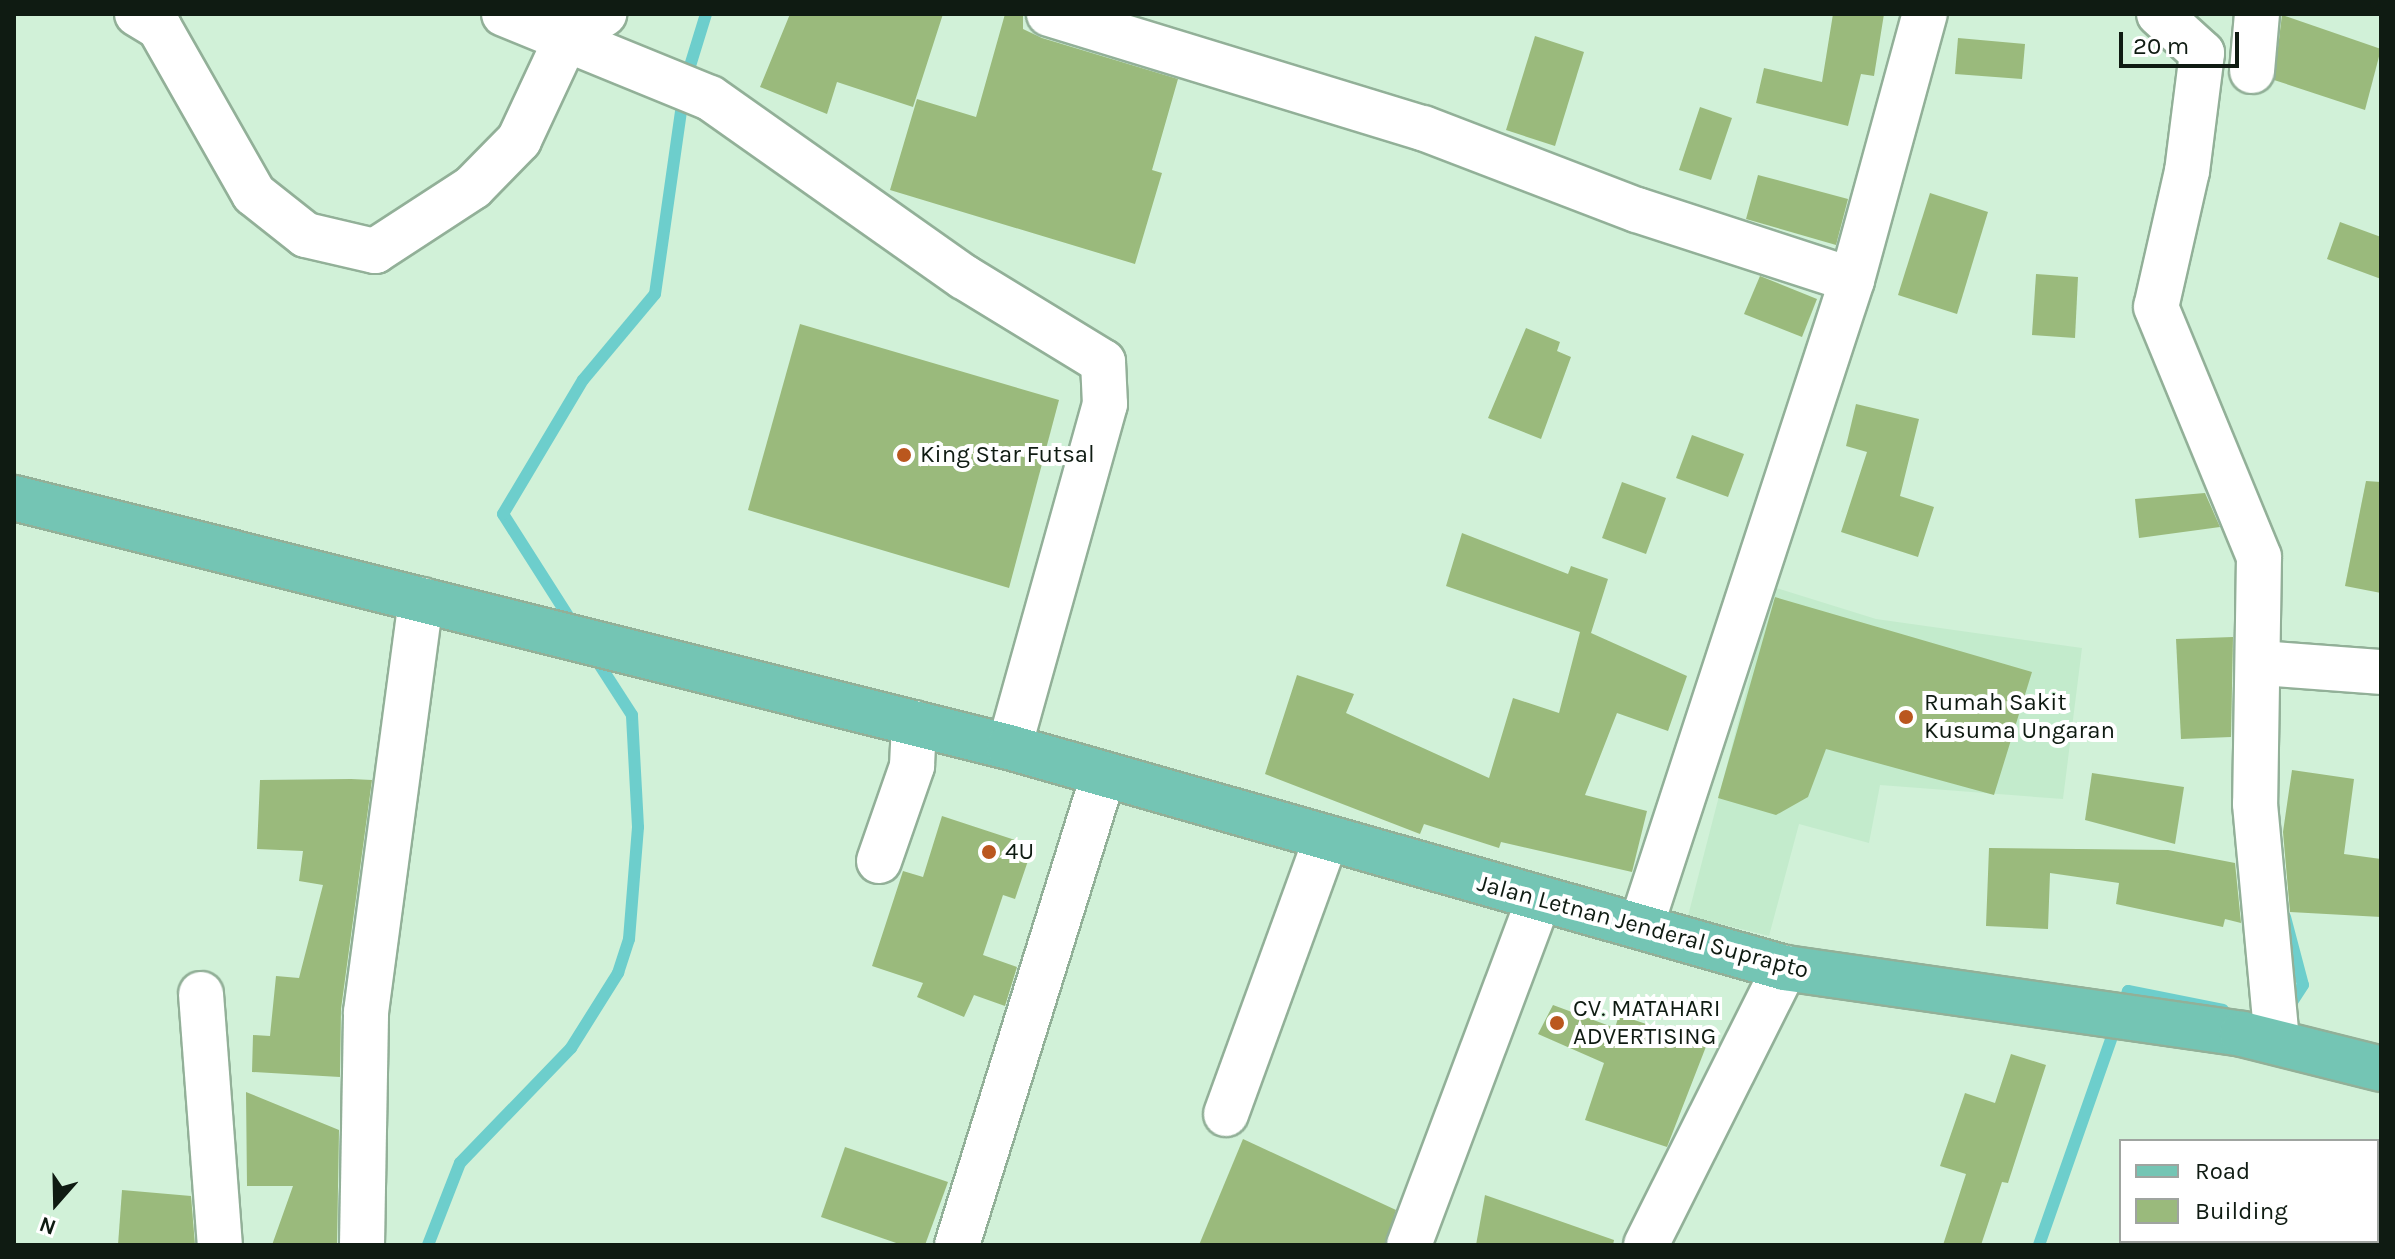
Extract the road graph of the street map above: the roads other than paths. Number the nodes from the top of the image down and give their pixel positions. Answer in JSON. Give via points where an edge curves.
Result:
{"nodes":[{"id":1,"x":137,"y":14,"type":"edge"},
{"id":2,"x":504,"y":14,"type":"edge"},
{"id":3,"x":604,"y":14,"type":"edge"},
{"id":4,"x":1049,"y":14,"type":"edge"},
{"id":5,"x":1925,"y":14,"type":"edge"},
{"id":6,"x":2159,"y":14,"type":"edge"},
{"id":7,"x":2257,"y":14,"type":"edge"},
{"id":8,"x":567,"y":37,"type":"junction"},
{"id":9,"x":2252,"y":71,"type":"dead end"},
{"id":10,"x":1852,"y":280,"type":"junction"},
{"id":11,"x":14,"y":498,"type":"edge"},
{"id":12,"x":421,"y":600,"type":"junction"},
{"id":13,"x":2272,"y":663,"type":"junction"},
{"id":14,"x":2381,"y":672,"type":"edge"},
{"id":15,"x":914,"y":723,"type":"junction"},
{"id":16,"x":1009,"y":747,"type":"junction"},
{"id":17,"x":1103,"y":776,"type":"junction"},
{"id":18,"x":1325,"y":842,"type":"junction"},
{"id":19,"x":879,"y":861,"type":"dead end"},
{"id":20,"x":1539,"y":900,"type":"junction"},
{"id":21,"x":1641,"y":926,"type":"junction"},
{"id":22,"x":1785,"y":968,"type":"junction"},
{"id":23,"x":201,"y":994,"type":"dead end"},
{"id":24,"x":2275,"y":1028,"type":"junction"},
{"id":25,"x":2381,"y":1069,"type":"edge"},
{"id":26,"x":1226,"y":1114,"type":"dead end"},
{"id":27,"x":220,"y":1245,"type":"edge"},
{"id":28,"x":362,"y":1245,"type":"edge"},
{"id":29,"x":957,"y":1245,"type":"edge"},
{"id":30,"x":1409,"y":1245,"type":"edge"},
{"id":31,"x":1646,"y":1245,"type":"edge"}],
"edges":[{"from":1,"to":8,"type":"street","via":[[159,27],[254,194],[306,235],[375,251],[473,187],[519,140]]},
{"from":2,"to":8,"type":"street"},
{"from":3,"to":8,"type":"street"},
{"from":4,"to":10,"type":"street","via":[[1423,128],[1637,210]]},
{"from":5,"to":10,"type":"street"},
{"from":6,"to":13,"type":"street","via":[[2202,53],[2187,171],[2156,307],[2259,557]]},
{"from":7,"to":9,"type":"street"},
{"from":8,"to":16,"type":"street","via":[[710,98],[964,277],[1103,362],[1105,404]]},
{"from":10,"to":21,"type":"street"},
{"from":11,"to":12,"type":"main road","name":"Jalan Letnan Jenderal Suprapto"},
{"from":12,"to":15,"type":"main road","name":"Jalan Letnan Jenderal Suprapto"},
{"from":12,"to":28,"type":"street","via":[[366,1012]]},
{"from":13,"to":14,"type":"street"},
{"from":13,"to":24,"type":"street","via":[[2255,804]]},
{"from":15,"to":16,"type":"main road","name":"Jalan Letnan Jenderal Suprapto"},
{"from":15,"to":19,"type":"street","via":[[912,766]]},
{"from":16,"to":17,"type":"main road","name":"Jalan Letnan Jenderal Suprapto"},
{"from":17,"to":18,"type":"main road","name":"Jalan Letnan Jenderal Suprapto"},
{"from":17,"to":29,"type":"street"},
{"from":18,"to":20,"type":"main road","name":"Jalan Letnan Jenderal Suprapto"},
{"from":18,"to":26,"type":"street"},
{"from":20,"to":21,"type":"main road","name":"Jalan Letnan Jenderal Suprapto"},
{"from":20,"to":30,"type":"street"},
{"from":21,"to":22,"type":"main road","name":"Jalan Letnan Jenderal Suprapto"},
{"from":22,"to":24,"type":"main road","name":"Jalan Letnan Jenderal Suprapto","via":[[2138,1018]]},
{"from":22,"to":31,"type":"street"},
{"from":23,"to":27,"type":"street"},
{"from":24,"to":25,"type":"main road","name":"Jalan Letnan Jenderal Suprapto"}]}
